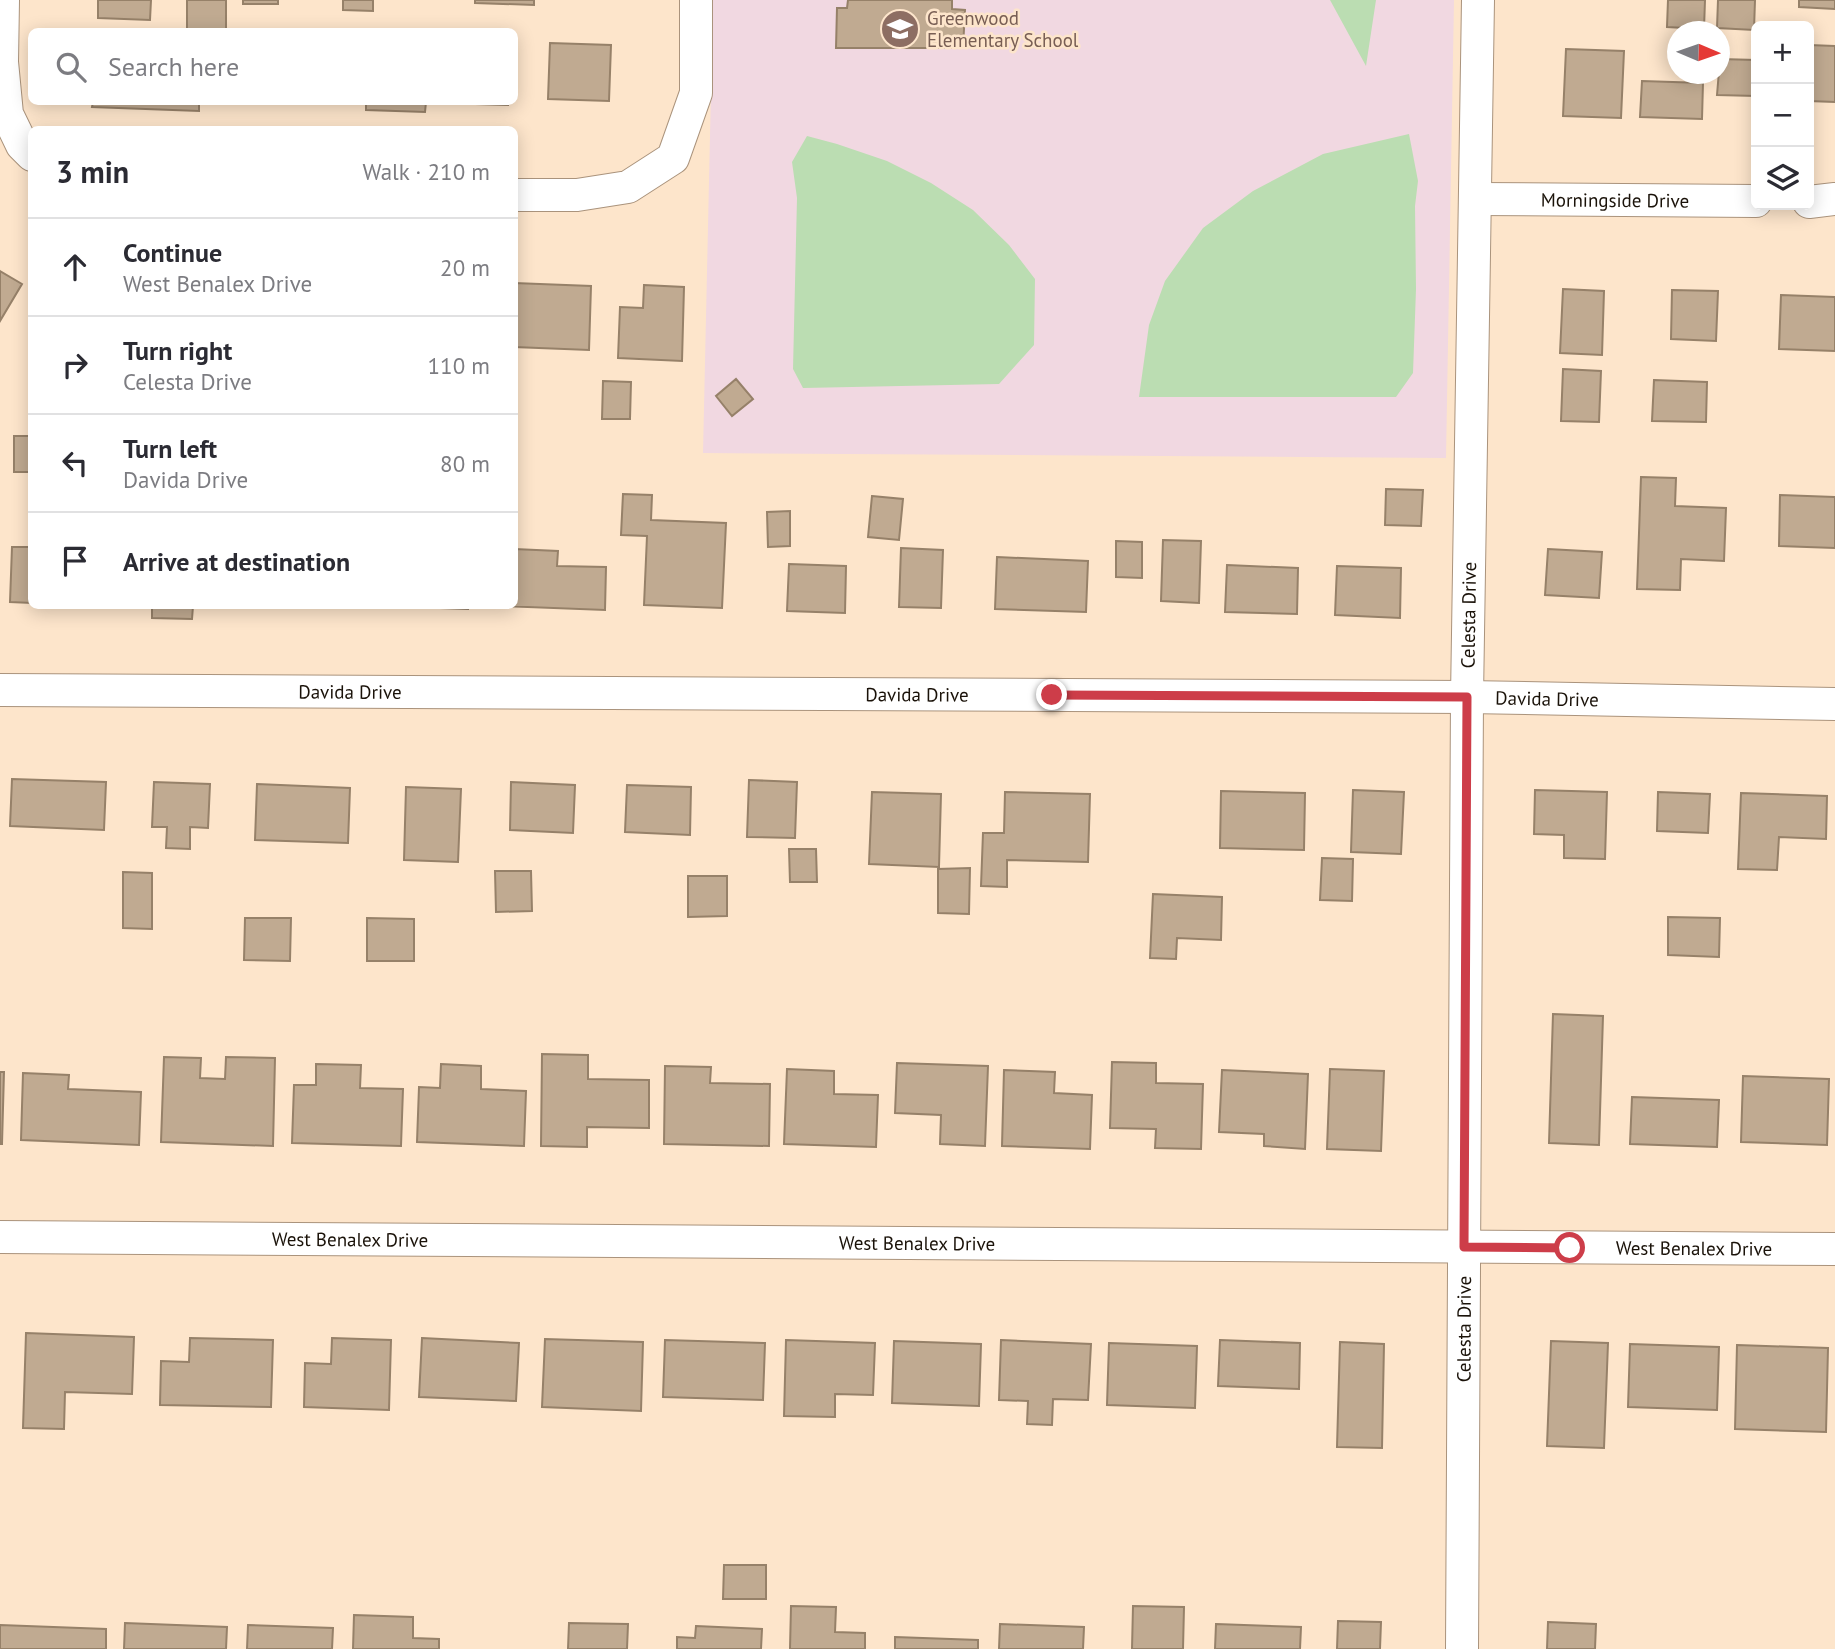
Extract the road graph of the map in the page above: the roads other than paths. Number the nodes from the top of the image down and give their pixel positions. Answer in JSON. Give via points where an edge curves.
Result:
{"nodes":[{"id":1,"x":3,"y":0,"type":"edge"},
{"id":2,"x":696,"y":0,"type":"edge"},
{"id":3,"x":1478,"y":0,"type":"edge"},
{"id":4,"x":28,"y":151,"type":"edge"},
{"id":5,"x":518,"y":195,"type":"edge"},
{"id":6,"x":1475,"y":199,"type":"junction"},
{"id":7,"x":1835,"y":199,"type":"edge"},
{"id":8,"x":1751,"y":201,"type":"edge"},
{"id":9,"x":1814,"y":201,"type":"edge"},
{"id":10,"x":0,"y":690,"type":"edge"},
{"id":11,"x":1467,"y":697,"type":"junction"},
{"id":12,"x":1835,"y":704,"type":"edge"},
{"id":13,"x":0,"y":1237,"type":"edge"},
{"id":14,"x":1464,"y":1247,"type":"junction"},
{"id":15,"x":1835,"y":1249,"type":"edge"},
{"id":16,"x":1461,"y":1649,"type":"edge"}],
"edges":[{"from":1,"to":4,"type":"street","via":[[7,114]]},
{"from":2,"to":5,"type":"street","via":[[696,93],[673,158],[628,187],[577,195]]},
{"from":3,"to":6,"type":"street","name":"Celesta Drive"},
{"from":6,"to":8,"type":"street","name":"Morningside Drive"},
{"from":6,"to":11,"type":"street","name":"Celesta Drive"},
{"from":7,"to":9,"type":"street"},
{"from":10,"to":11,"type":"street","name":"Davida Drive"},
{"from":11,"to":12,"type":"street","name":"Davida Drive"},
{"from":11,"to":14,"type":"street","name":"Celesta Drive"},
{"from":13,"to":14,"type":"street","name":"West Benalex Drive"},
{"from":14,"to":15,"type":"street","name":"West Benalex Drive"},
{"from":14,"to":16,"type":"street","name":"Celesta Drive"}]}
